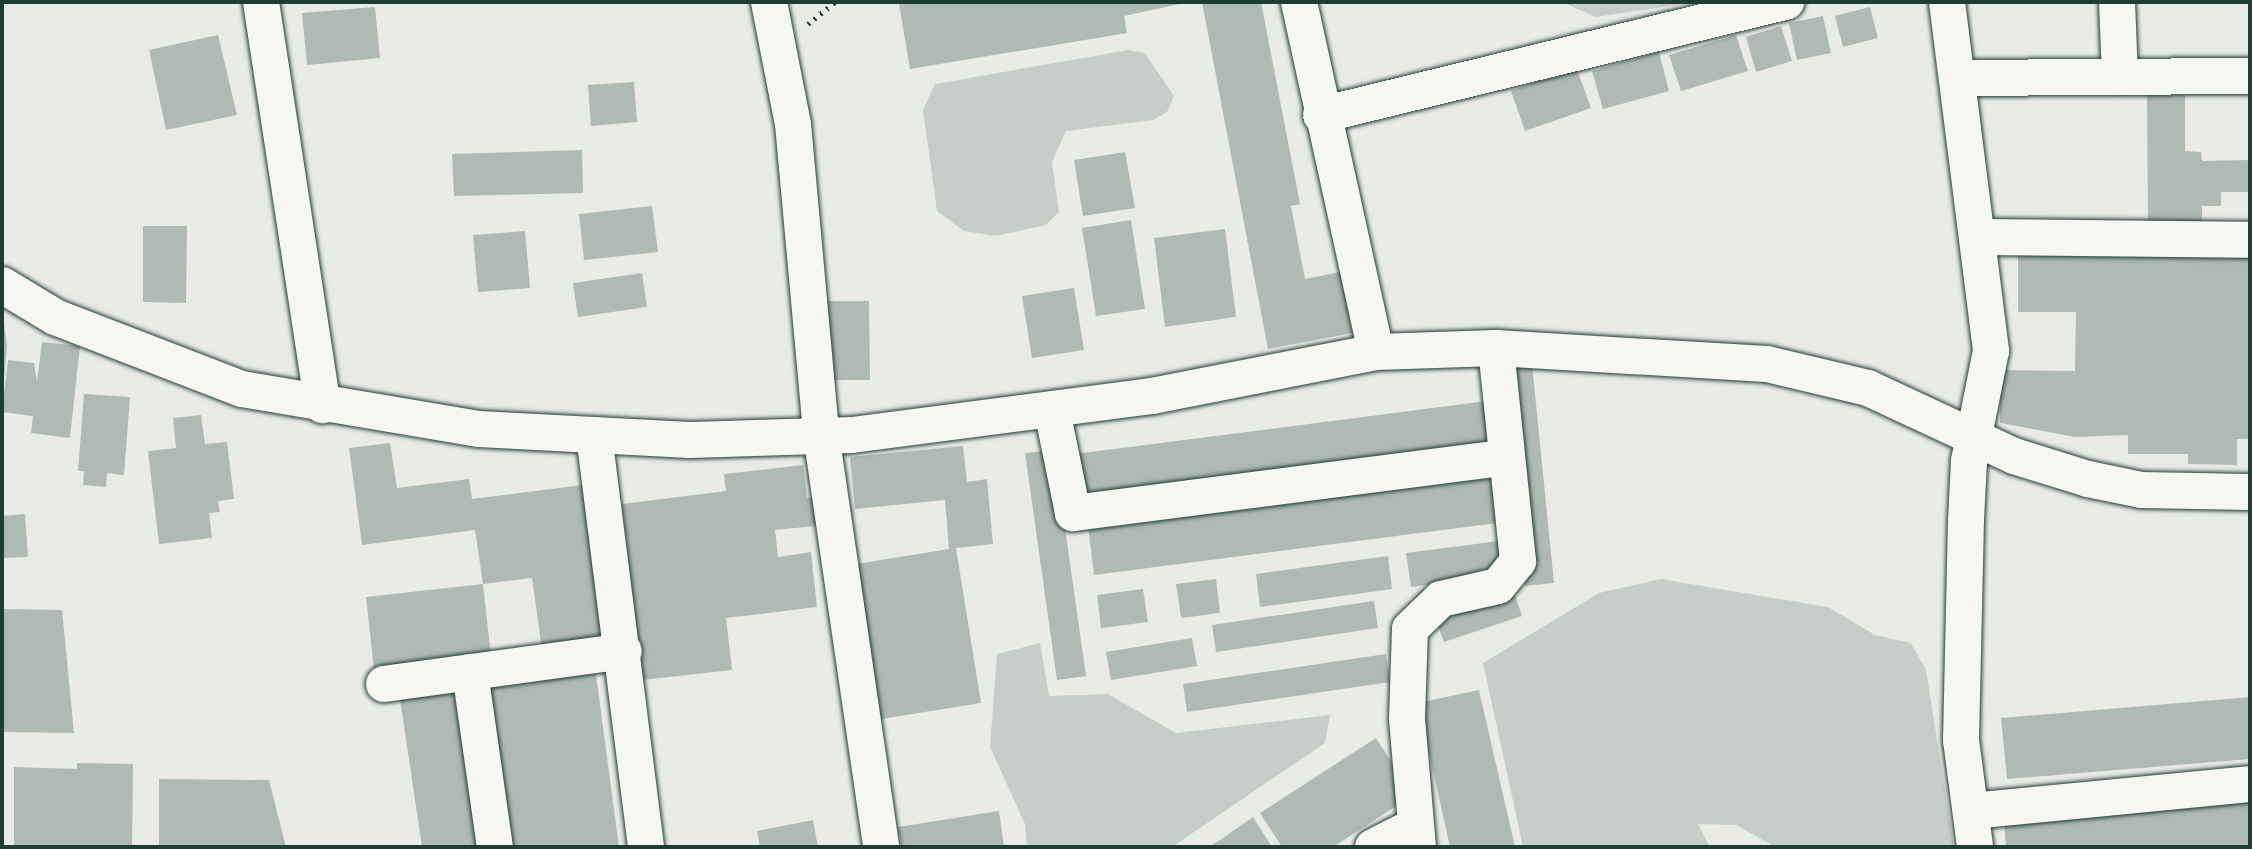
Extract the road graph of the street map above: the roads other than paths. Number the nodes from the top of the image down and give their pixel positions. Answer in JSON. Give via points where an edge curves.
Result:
{"nodes":[{"id":1,"x":261,"y":2,"type":"edge"},
{"id":2,"x":769,"y":2,"type":"edge"},
{"id":3,"x":1299,"y":2,"type":"edge"},
{"id":4,"x":1786,"y":2,"type":"edge"},
{"id":5,"x":1947,"y":2,"type":"edge"},
{"id":6,"x":2117,"y":2,"type":"edge"},
{"id":7,"x":2250,"y":76,"type":"edge"},
{"id":8,"x":2120,"y":77,"type":"junction"},
{"id":9,"x":1957,"y":78,"type":"junction"},
{"id":10,"x":1321,"y":115,"type":"junction"},
{"id":11,"x":1979,"y":237,"type":"junction"},
{"id":12,"x":2250,"y":240,"type":"edge"},
{"id":13,"x":2,"y":285,"type":"edge"},
{"id":14,"x":1496,"y":348,"type":"junction"},
{"id":15,"x":1376,"y":352,"type":"junction"},
{"id":16,"x":323,"y":405,"type":"junction"},
{"id":17,"x":1052,"y":410,"type":"junction"},
{"id":18,"x":821,"y":434,"type":"junction"},
{"id":19,"x":594,"y":435,"type":"junction"},
{"id":20,"x":1973,"y":435,"type":"junction"},
{"id":21,"x":1493,"y":459,"type":"dead end"},
{"id":22,"x":2250,"y":492,"type":"edge"},
{"id":23,"x":624,"y":651,"type":"junction"},
{"id":24,"x":470,"y":672,"type":"junction"},
{"id":25,"x":384,"y":684,"type":"dead end"},
{"id":26,"x":2250,"y":784,"type":"edge"},
{"id":27,"x":1971,"y":811,"type":"junction"},
{"id":28,"x":1416,"y":837,"type":"edge"},
{"id":29,"x":495,"y":847,"type":"edge"},
{"id":30,"x":646,"y":847,"type":"edge"},
{"id":31,"x":881,"y":847,"type":"edge"},
{"id":32,"x":1373,"y":847,"type":"edge"},
{"id":33,"x":1975,"y":847,"type":"edge"}],
"edges":[{"from":1,"to":16,"type":"street"},
{"from":2,"to":18,"type":"street","via":[[793,124]]},
{"from":3,"to":10,"type":"street"},
{"from":4,"to":10,"type":"street"},
{"from":5,"to":9,"type":"street"},
{"from":6,"to":8,"type":"street"},
{"from":7,"to":8,"type":"street"},
{"from":8,"to":9,"type":"street"},
{"from":9,"to":11,"type":"street"},
{"from":10,"to":15,"type":"street"},
{"from":11,"to":12,"type":"street"},
{"from":11,"to":20,"type":"street","via":[[1991,351],[1985,402]]},
{"from":13,"to":16,"type":"street","via":[[55,317],[132,350],[242,389]]},
{"from":14,"to":15,"type":"street"},
{"from":14,"to":20,"type":"street","via":[[1767,364],[1868,388]]},
{"from":14,"to":28,"type":"street","via":[[1518,561],[1498,586],[1441,599],[1410,629]]},
{"from":15,"to":17,"type":"street"},
{"from":16,"to":19,"type":"street","via":[[479,429]]},
{"from":17,"to":18,"type":"street"},
{"from":17,"to":21,"type":"street","via":[[1073,513]]},
{"from":18,"to":19,"type":"street","via":[[690,440]]},
{"from":18,"to":31,"type":"street"},
{"from":19,"to":23,"type":"street"},
{"from":20,"to":22,"type":"street","via":[[2014,456],[2141,490]]},
{"from":20,"to":27,"type":"street","via":[[1961,740]]},
{"from":23,"to":24,"type":"street"},
{"from":23,"to":30,"type":"street"},
{"from":24,"to":25,"type":"street"},
{"from":24,"to":29,"type":"street"},
{"from":26,"to":27,"type":"street"},
{"from":27,"to":33,"type":"street"},
{"from":28,"to":32,"type":"street"}]}
